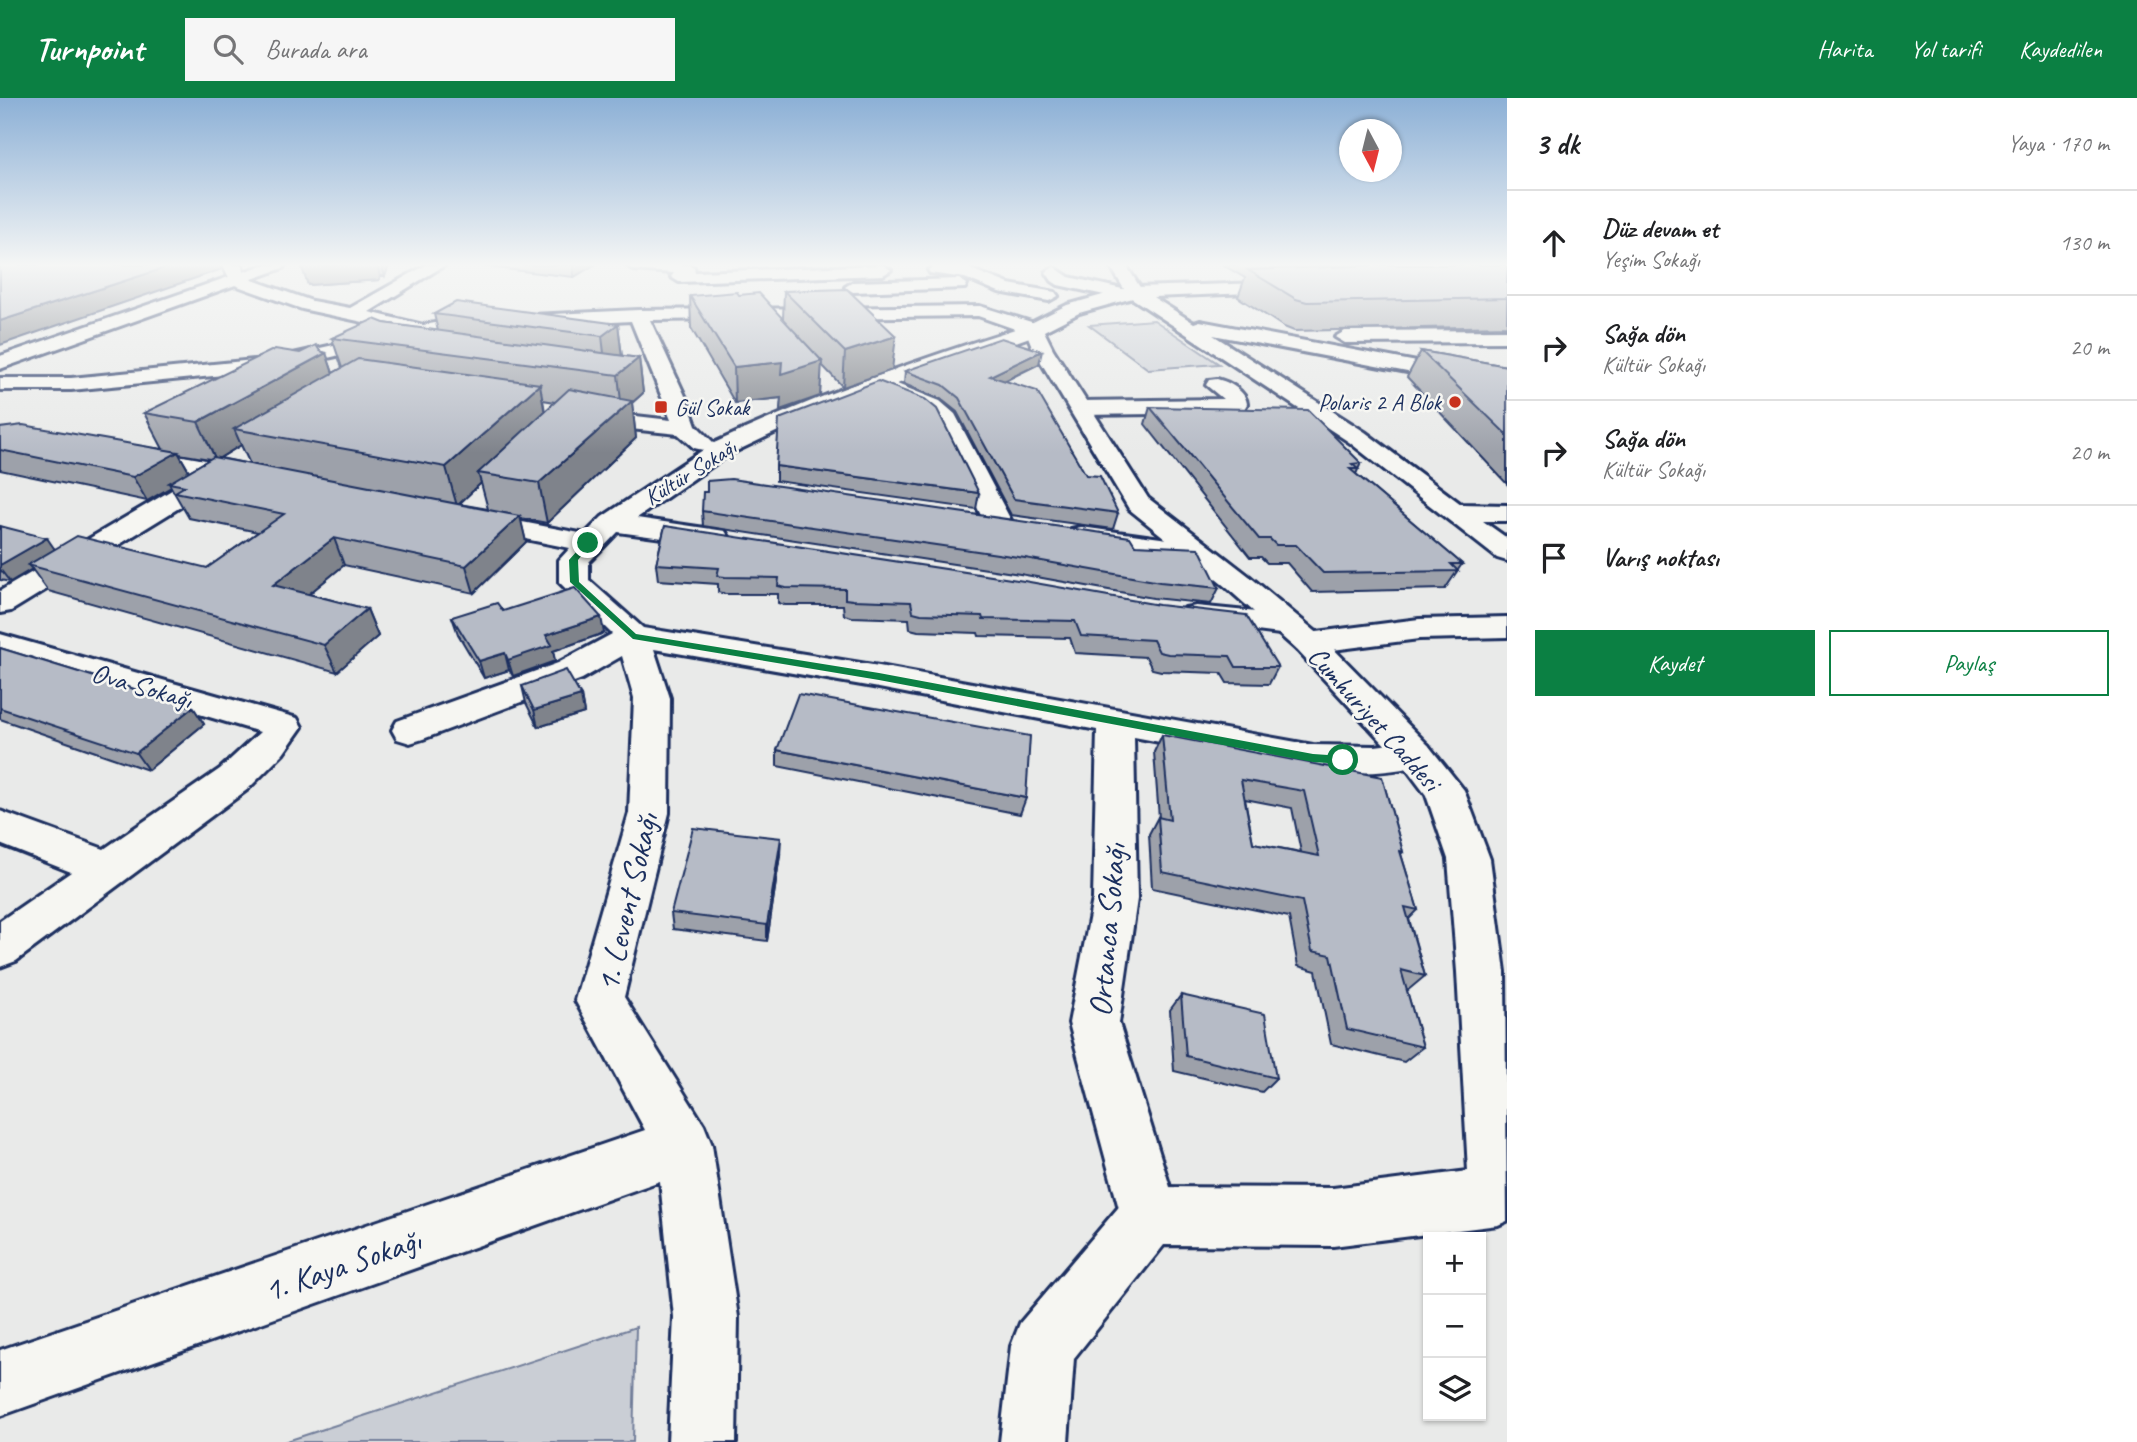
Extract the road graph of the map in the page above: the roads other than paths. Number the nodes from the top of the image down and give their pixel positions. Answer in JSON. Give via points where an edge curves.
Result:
{"nodes":[{"id":1,"x":91,"y":328,"type":"edge"},
{"id":2,"x":421,"y":328,"type":"edge"},
{"id":3,"x":437,"y":328,"type":"edge"},
{"id":4,"x":644,"y":328,"type":"edge"},
{"id":5,"x":774,"y":328,"type":"edge"},
{"id":6,"x":1010,"y":328,"type":"edge"},
{"id":7,"x":1042,"y":328,"type":"edge"},
{"id":8,"x":1187,"y":328,"type":"edge"},
{"id":9,"x":1205,"y":328,"type":"edge"},
{"id":10,"x":428,"y":329,"type":"junction"},
{"id":11,"x":779,"y":333,"type":"edge"},
{"id":12,"x":1249,"y":336,"type":"junction"},
{"id":13,"x":1507,"y":336,"type":"edge"},
{"id":14,"x":292,"y":360,"type":"junction"},
{"id":15,"x":0,"y":363,"type":"edge"},
{"id":16,"x":321,"y":376,"type":"edge"},
{"id":17,"x":821,"y":380,"type":"edge"},
{"id":18,"x":0,"y":384,"type":"edge"},
{"id":19,"x":877,"y":384,"type":"junction"},
{"id":20,"x":1217,"y":385,"type":"dead end"},
{"id":21,"x":1507,"y":385,"type":"edge"},
{"id":22,"x":838,"y":399,"type":"junction"},
{"id":23,"x":1080,"y":408,"type":"junction"},
{"id":24,"x":562,"y":418,"type":"edge"},
{"id":25,"x":685,"y":429,"type":"junction"},
{"id":26,"x":719,"y":450,"type":"junction"},
{"id":27,"x":114,"y":451,"type":"edge"},
{"id":28,"x":246,"y":456,"type":"edge"},
{"id":29,"x":222,"y":471,"type":"junction"},
{"id":30,"x":679,"y":477,"type":"junction"},
{"id":31,"x":275,"y":481,"type":"edge"},
{"id":32,"x":719,"y":483,"type":"edge"},
{"id":33,"x":482,"y":500,"type":"edge"},
{"id":34,"x":1455,"y":512,"type":"junction"},
{"id":35,"x":1505,"y":514,"type":"edge"},
{"id":36,"x":612,"y":523,"type":"junction"},
{"id":37,"x":746,"y":542,"type":"edge"},
{"id":38,"x":588,"y":543,"type":"junction"},
{"id":39,"x":1197,"y":552,"type":"junction"},
{"id":40,"x":1507,"y":552,"type":"edge"},
{"id":41,"x":0,"y":604,"type":"edge"},
{"id":42,"x":1166,"y":611,"type":"edge"},
{"id":43,"x":1507,"y":627,"type":"edge"},
{"id":44,"x":1299,"y":634,"type":"junction"},
{"id":45,"x":633,"y":636,"type":"junction"},
{"id":46,"x":2,"y":646,"type":"edge"},
{"id":47,"x":1115,"y":721,"type":"junction"},
{"id":48,"x":411,"y":730,"type":"dead end"},
{"id":49,"x":1415,"y":754,"type":"junction"},
{"id":50,"x":0,"y":827,"type":"edge"},
{"id":51,"x":107,"y":868,"type":"junction"},
{"id":52,"x":0,"y":947,"type":"edge"},
{"id":53,"x":684,"y":1144,"type":"junction"},
{"id":54,"x":1502,"y":1202,"type":"edge"},
{"id":55,"x":1150,"y":1216,"type":"junction"},
{"id":56,"x":0,"y":1383,"type":"edge"},
{"id":57,"x":702,"y":1442,"type":"edge"},
{"id":58,"x":1034,"y":1442,"type":"edge"}],
"edges":[{"from":1,"to":15,"type":"street"},
{"from":2,"to":10,"type":"street"},
{"from":3,"to":10,"type":"street"},
{"from":4,"to":25,"type":"street"},
{"from":5,"to":11,"type":"street"},
{"from":6,"to":19,"type":"street","name":"Kültür Sokağı","via":[[965,351]]},
{"from":7,"to":23,"type":"street","name":"Cumhuriyet Caddesi","via":[[1043,349]]},
{"from":8,"to":34,"type":"street","via":[[1357,437]]},
{"from":9,"to":12,"type":"street"},
{"from":10,"to":14,"type":"street"},
{"from":12,"to":13,"type":"street"},
{"from":12,"to":21,"type":"street"},
{"from":14,"to":16,"type":"street","via":[[308,373]]},
{"from":14,"to":18,"type":"street","via":[[71,384]]},
{"from":17,"to":22,"type":"street"},
{"from":19,"to":22,"type":"street","name":"Kültür Sokağı"},
{"from":19,"to":39,"type":"street","via":[[932,406],[947,419],[1012,525]]},
{"from":20,"to":23,"type":"street","via":[[1236,399],[1236,404]]},
{"from":22,"to":26,"type":"street","name":"Kültür Sokağı"},
{"from":23,"to":39,"type":"street","name":"Cumhuriyet Caddesi","via":[[1138,503]]},
{"from":24,"to":25,"type":"street"},
{"from":25,"to":26,"type":"street"},
{"from":26,"to":30,"type":"street","name":"Kültür Sokağı"},
{"from":27,"to":29,"type":"street"},
{"from":28,"to":29,"type":"street"},
{"from":29,"to":31,"type":"street"},
{"from":29,"to":41,"type":"street"},
{"from":30,"to":32,"type":"street"},
{"from":30,"to":36,"type":"street","name":"Kültür Sokağı"},
{"from":33,"to":38,"type":"street","via":[[456,517]]},
{"from":34,"to":35,"type":"street"},
{"from":34,"to":40,"type":"street"},
{"from":36,"to":37,"type":"street"},
{"from":36,"to":38,"type":"street","name":"Kültür Sokağı"},
{"from":38,"to":45,"type":"street","name":"Kültür Sokağı","via":[[573,560],[574,582]]},
{"from":39,"to":44,"type":"street","name":"Cumhuriyet Caddesi"},
{"from":42,"to":44,"type":"street"},
{"from":43,"to":44,"type":"street"},
{"from":44,"to":49,"type":"street","name":"Cumhuriyet Caddesi"},
{"from":45,"to":47,"type":"street"},
{"from":45,"to":48,"type":"street","via":[[570,671]]},
{"from":45,"to":53,"type":"street","name":"1. Levent Sokağı","via":[[652,698],[649,813],[599,1000]]},
{"from":46,"to":51,"type":"street","name":"Ova Sokağı","via":[[284,727],[234,779]]},
{"from":47,"to":49,"type":"street","via":[[1313,758],[1375,760]]},
{"from":47,"to":55,"type":"street","name":"Ortanca Sokağı","via":[[1115,899],[1094,1023]]},
{"from":49,"to":54,"type":"street","name":"Cumhuriyet Caddesi","via":[[1444,790],[1469,859]]},
{"from":50,"to":51,"type":"street"},
{"from":51,"to":52,"type":"street"},
{"from":53,"to":56,"type":"street","name":"1. Kaya Sokağı"},
{"from":53,"to":57,"type":"street","name":"1. Levent Sokağı","via":[[706,1317]]},
{"from":54,"to":55,"type":"street","name":"Cumhuriyet Caddesi","via":[[1333,1217]]},
{"from":55,"to":58,"type":"street","via":[[1043,1346]]}]}
